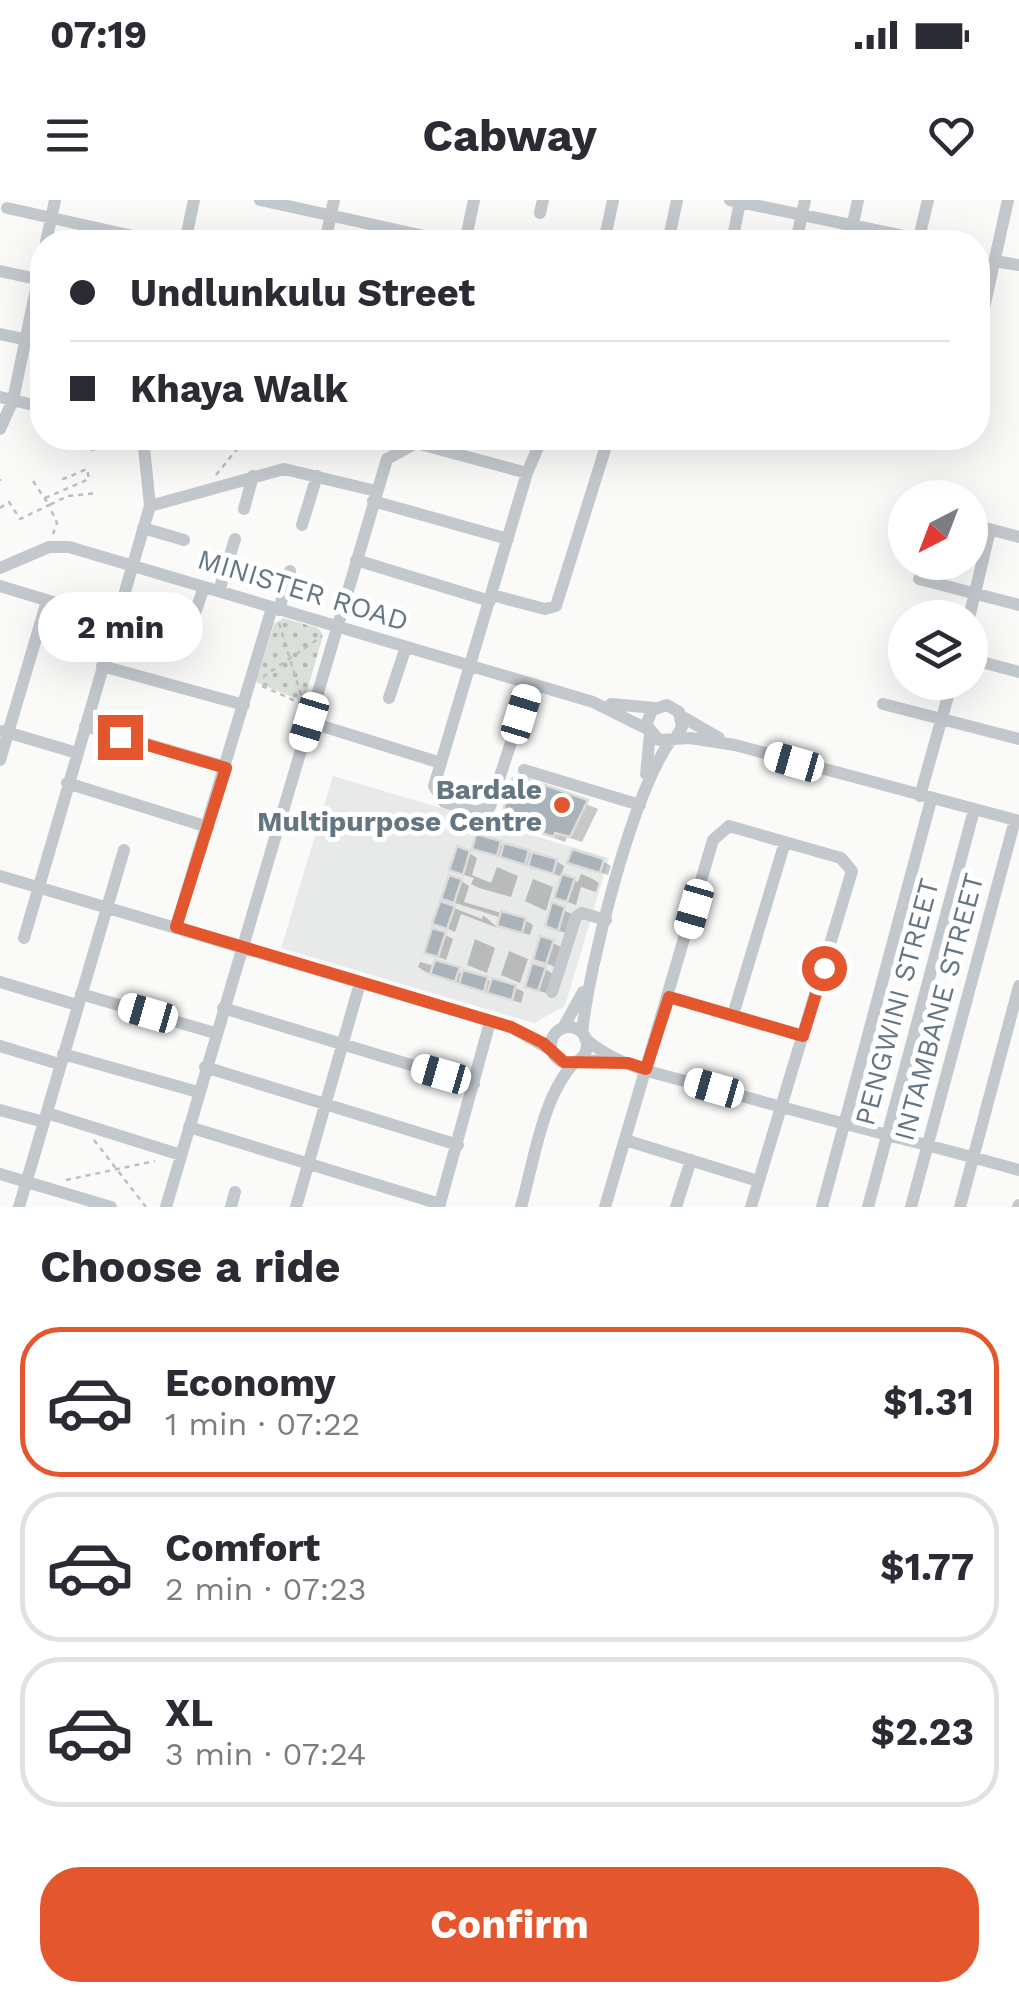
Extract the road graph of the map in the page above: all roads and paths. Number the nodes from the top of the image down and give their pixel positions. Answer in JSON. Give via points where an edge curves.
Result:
{"nodes":[{"id":1,"x":55,"y":200,"type":"edge"},
{"id":2,"x":194,"y":200,"type":"edge"},
{"id":3,"x":260,"y":200,"type":"edge"},
{"id":4,"x":334,"y":200,"type":"edge"},
{"id":5,"x":474,"y":200,"type":"edge"},
{"id":6,"x":613,"y":200,"type":"edge"},
{"id":7,"x":678,"y":200,"type":"edge"},
{"id":8,"x":805,"y":200,"type":"edge"},
{"id":9,"x":858,"y":200,"type":"edge"},
{"id":10,"x":928,"y":200,"type":"edge"},
{"id":11,"x":1008,"y":200,"type":"edge"},
{"id":12,"x":735,"y":201,"type":"edge"},
{"id":13,"x":7,"y":208,"type":"dead end"},
{"id":14,"x":330,"y":216,"type":"junction"},
{"id":15,"x":802,"y":216,"type":"junction"},
{"id":16,"x":52,"y":217,"type":"junction"},
{"id":17,"x":853,"y":225,"type":"junction"},
{"id":18,"x":49,"y":230,"type":"edge"},
{"id":19,"x":108,"y":230,"type":"edge"},
{"id":20,"x":188,"y":230,"type":"edge"},
{"id":21,"x":327,"y":230,"type":"edge"},
{"id":22,"x":396,"y":230,"type":"edge"},
{"id":23,"x":468,"y":230,"type":"edge"},
{"id":24,"x":607,"y":230,"type":"edge"},
{"id":25,"x":671,"y":230,"type":"edge"},
{"id":26,"x":733,"y":230,"type":"edge"},
{"id":27,"x":799,"y":230,"type":"edge"},
{"id":28,"x":852,"y":230,"type":"edge"},
{"id":29,"x":873,"y":230,"type":"edge"},
{"id":30,"x":921,"y":230,"type":"edge"},
{"id":31,"x":1001,"y":232,"type":"junction"},
{"id":32,"x":1019,"y":235,"type":"edge"},
{"id":33,"x":990,"y":256,"type":"edge"},
{"id":34,"x":995,"y":258,"type":"junction"},
{"id":35,"x":1019,"y":265,"type":"edge"},
{"id":36,"x":0,"y":271,"type":"edge"},
{"id":37,"x":30,"y":278,"type":"edge"},
{"id":38,"x":990,"y":281,"type":"edge"},
{"id":39,"x":30,"y":317,"type":"edge"},
{"id":40,"x":0,"y":334,"type":"edge"},
{"id":41,"x":24,"y":339,"type":"junction"},
{"id":42,"x":30,"y":340,"type":"edge"},
{"id":43,"x":6,"y":398,"type":"edge"},
{"id":44,"x":0,"y":429,"type":"edge"},
{"id":45,"x":142,"y":450,"type":"edge"},
{"id":46,"x":236,"y":450,"type":"edge"},
{"id":47,"x":400,"y":450,"type":"edge"},
{"id":48,"x":442,"y":450,"type":"edge"},
{"id":49,"x":537,"y":450,"type":"edge"},
{"id":50,"x":602,"y":450,"type":"edge"},
{"id":51,"x":526,"y":473,"type":"junction"},
{"id":52,"x":253,"y":476,"type":"junction"},
{"id":53,"x":317,"y":476,"type":"junction"},
{"id":54,"x":61,"y":480,"type":"dead end"},
{"id":55,"x":33,"y":481,"type":"dead end"},
{"id":56,"x":205,"y":488,"type":"junction"},
{"id":57,"x":63,"y":490,"type":"junction"},
{"id":58,"x":98,"y":493,"type":"dead end"},
{"id":59,"x":68,"y":496,"type":"junction"},
{"id":60,"x":375,"y":496,"type":"junction"},
{"id":61,"x":45,"y":498,"type":"junction"},
{"id":62,"x":49,"y":506,"type":"junction"},
{"id":63,"x":150,"y":506,"type":"junction"},
{"id":64,"x":0,"y":508,"type":"edge"},
{"id":65,"x":244,"y":509,"type":"dead end"},
{"id":66,"x":302,"y":526,"type":"dead end"},
{"id":67,"x":144,"y":528,"type":"junction"},
{"id":68,"x":990,"y":530,"type":"joint"},
{"id":69,"x":1019,"y":537,"type":"edge"},
{"id":70,"x":235,"y":539,"type":"dead end"},
{"id":71,"x":508,"y":539,"type":"junction"},
{"id":72,"x":184,"y":540,"type":"dead end"},
{"id":73,"x":49,"y":547,"type":"junction"},
{"id":74,"x":356,"y":560,"type":"junction"},
{"id":75,"x":133,"y":565,"type":"junction"},
{"id":76,"x":0,"y":568,"type":"edge"},
{"id":77,"x":290,"y":571,"type":"dead end"},
{"id":78,"x":923,"y":580,"type":"edge"},
{"id":79,"x":0,"y":586,"type":"edge"},
{"id":80,"x":204,"y":587,"type":"junction"},
{"id":81,"x":219,"y":590,"type":"junction"},
{"id":82,"x":975,"y":593,"type":"junction"},
{"id":83,"x":491,"y":598,"type":"junction"},
{"id":84,"x":973,"y":600,"type":"edge"},
{"id":85,"x":47,"y":601,"type":"junction"},
{"id":86,"x":1019,"y":604,"type":"edge"},
{"id":87,"x":275,"y":609,"type":"junction"},
{"id":88,"x":115,"y":621,"type":"junction"},
{"id":89,"x":336,"y":627,"type":"junction"},
{"id":90,"x":185,"y":642,"type":"dead end"},
{"id":91,"x":406,"y":647,"type":"junction"},
{"id":92,"x":289,"y":659,"type":"junction"},
{"id":93,"x":988,"y":664,"type":"edge"},
{"id":94,"x":102,"y":666,"type":"junction"},
{"id":95,"x":471,"y":666,"type":"junction"},
{"id":96,"x":1019,"y":672,"type":"edge"},
{"id":97,"x":530,"y":684,"type":"junction"},
{"id":98,"x":389,"y":698,"type":"dead end"},
{"id":99,"x":947,"y":700,"type":"edge"},
{"id":100,"x":594,"y":702,"type":"junction"},
{"id":101,"x":883,"y":704,"type":"dead end"},
{"id":102,"x":244,"y":706,"type":"junction"},
{"id":103,"x":655,"y":708,"type":"junction"},
{"id":104,"x":681,"y":716,"type":"junction"},
{"id":105,"x":942,"y":719,"type":"junction"},
{"id":106,"x":309,"y":722,"type":"junction"},
{"id":107,"x":85,"y":726,"type":"junction"},
{"id":108,"x":4,"y":731,"type":"edge"},
{"id":109,"x":649,"y":732,"type":"junction"},
{"id":110,"x":673,"y":738,"type":"junction"},
{"id":111,"x":1019,"y":739,"type":"edge"},
{"id":112,"x":735,"y":745,"type":"junction"},
{"id":113,"x":77,"y":753,"type":"junction"},
{"id":114,"x":0,"y":760,"type":"edge"},
{"id":115,"x":441,"y":763,"type":"junction"},
{"id":116,"x":226,"y":768,"type":"junction"},
{"id":117,"x":524,"y":770,"type":"dead end"},
{"id":118,"x":67,"y":783,"type":"junction"},
{"id":119,"x":642,"y":798,"type":"junction"},
{"id":120,"x":926,"y":798,"type":"junction"},
{"id":121,"x":974,"y":810,"type":"junction"},
{"id":122,"x":1017,"y":820,"type":"edge"},
{"id":123,"x":208,"y":827,"type":"junction"},
{"id":124,"x":786,"y":842,"type":"junction"},
{"id":125,"x":124,"y":850,"type":"dead end"},
{"id":126,"x":0,"y":876,"type":"edge"},
{"id":127,"x":39,"y":886,"type":"junction"},
{"id":128,"x":106,"y":908,"type":"junction"},
{"id":129,"x":606,"y":920,"type":"junction"},
{"id":130,"x":176,"y":927,"type":"junction"},
{"id":131,"x":24,"y":938,"type":"dead end"},
{"id":132,"x":241,"y":946,"type":"junction"},
{"id":133,"x":591,"y":977,"type":"junction"},
{"id":134,"x":0,"y":982,"type":"edge"},
{"id":135,"x":360,"y":983,"type":"junction"},
{"id":136,"x":1019,"y":986,"type":"edge"},
{"id":137,"x":552,"y":992,"type":"dead end"},
{"id":138,"x":669,"y":997,"type":"junction"},
{"id":139,"x":79,"y":999,"type":"junction"},
{"id":140,"x":223,"y":1008,"type":"junction"},
{"id":141,"x":733,"y":1014,"type":"junction"},
{"id":142,"x":490,"y":1022,"type":"junction"},
{"id":143,"x":511,"y":1027,"type":"junction"},
{"id":144,"x":560,"y":1030,"type":"junction"},
{"id":145,"x":215,"y":1033,"type":"junction"},
{"id":146,"x":584,"y":1035,"type":"junction"},
{"id":147,"x":803,"y":1036,"type":"junction"},
{"id":148,"x":344,"y":1045,"type":"junction"},
{"id":149,"x":0,"y":1046,"type":"edge"},
{"id":150,"x":553,"y":1053,"type":"junction"},
{"id":151,"x":61,"y":1059,"type":"junction"},
{"id":152,"x":577,"y":1061,"type":"junction"},
{"id":153,"x":628,"y":1063,"type":"junction"},
{"id":154,"x":205,"y":1067,"type":"junction"},
{"id":155,"x":646,"y":1069,"type":"junction"},
{"id":156,"x":474,"y":1084,"type":"junction"},
{"id":157,"x":198,"y":1092,"type":"junction"},
{"id":158,"x":326,"y":1104,"type":"junction"},
{"id":159,"x":550,"y":1108,"type":"junction"},
{"id":160,"x":782,"y":1108,"type":"junction"},
{"id":161,"x":0,"y":1110,"type":"edge"},
{"id":162,"x":45,"y":1118,"type":"junction"},
{"id":163,"x":87,"y":1126,"type":"junction"},
{"id":164,"x":843,"y":1126,"type":"junction"},
{"id":165,"x":189,"y":1127,"type":"junction"},
{"id":166,"x":886,"y":1138,"type":"junction"},
{"id":167,"x":624,"y":1140,"type":"junction"},
{"id":168,"x":458,"y":1145,"type":"junction"},
{"id":169,"x":928,"y":1148,"type":"junction"},
{"id":170,"x":181,"y":1154,"type":"junction"},
{"id":171,"x":973,"y":1159,"type":"junction"},
{"id":172,"x":691,"y":1160,"type":"junction"},
{"id":173,"x":309,"y":1164,"type":"junction"},
{"id":174,"x":116,"y":1170,"type":"junction"},
{"id":175,"x":1019,"y":1170,"type":"edge"},
{"id":176,"x":0,"y":1174,"type":"edge"},
{"id":177,"x":758,"y":1181,"type":"junction"},
{"id":178,"x":26,"y":1182,"type":"junction"},
{"id":179,"x":58,"y":1191,"type":"junction"},
{"id":180,"x":236,"y":1192,"type":"dead end"},
{"id":181,"x":439,"y":1206,"type":"edge"},
{"id":182,"x":19,"y":1207,"type":"edge"},
{"id":183,"x":111,"y":1207,"type":"edge"},
{"id":184,"x":146,"y":1207,"type":"edge"},
{"id":185,"x":166,"y":1207,"type":"edge"},
{"id":186,"x":230,"y":1207,"type":"edge"},
{"id":187,"x":296,"y":1207,"type":"edge"},
{"id":188,"x":521,"y":1207,"type":"edge"},
{"id":189,"x":605,"y":1207,"type":"edge"},
{"id":190,"x":676,"y":1207,"type":"edge"},
{"id":191,"x":751,"y":1207,"type":"edge"},
{"id":192,"x":822,"y":1207,"type":"edge"},
{"id":193,"x":868,"y":1207,"type":"edge"},
{"id":194,"x":911,"y":1207,"type":"edge"},
{"id":195,"x":960,"y":1207,"type":"edge"}],
"edges":[{"from":1,"to":16,"type":"street"},
{"from":2,"to":20,"type":"street"},
{"from":3,"to":14,"type":"street"},
{"from":4,"to":14,"type":"street"},
{"from":5,"to":23,"type":"street"},
{"from":6,"to":24,"type":"street"},
{"from":7,"to":25,"type":"street"},
{"from":8,"to":15,"type":"street"},
{"from":9,"to":17,"type":"street"},
{"from":10,"to":30,"type":"street"},
{"from":11,"to":31,"type":"street"},
{"from":12,"to":15,"type":"street"},
{"from":12,"to":26,"type":"street"},
{"from":13,"to":16,"type":"street"},
{"from":14,"to":21,"type":"street"},
{"from":14,"to":22,"type":"street"},
{"from":15,"to":17,"type":"street"},
{"from":15,"to":27,"type":"street"},
{"from":16,"to":18,"type":"street"},
{"from":16,"to":19,"type":"street"},
{"from":17,"to":28,"type":"street"},
{"from":17,"to":29,"type":"street"},
{"from":31,"to":32,"type":"street"},
{"from":31,"to":34,"type":"street"},
{"from":33,"to":34,"type":"street"},
{"from":34,"to":35,"type":"street"},
{"from":34,"to":38,"type":"street"},
{"from":36,"to":37,"type":"street"},
{"from":39,"to":41,"type":"street"},
{"from":40,"to":41,"type":"street"},
{"from":41,"to":42,"type":"street"},
{"from":41,"to":43,"type":"street"},
{"from":43,"to":44,"type":"street"},
{"from":45,"to":63,"type":"street"},
{"from":46,"to":56,"type":"path"},
{"from":47,"to":60,"type":"street","via":[[391,454]]},
{"from":48,"to":51,"type":"street"},
{"from":49,"to":51,"type":"street"},
{"from":50,"to":83,"type":"street","via":[[556,606]]},
{"from":51,"to":71,"type":"street"},
{"from":52,"to":53,"type":"street","via":[[284,469]]},
{"from":52,"to":56,"type":"street"},
{"from":52,"to":65,"type":"street"},
{"from":53,"to":60,"type":"street"},
{"from":53,"to":66,"type":"street"},
{"from":54,"to":57,"type":"path","via":[[87,469],[89,479]]},
{"from":55,"to":61,"type":"path"},
{"from":56,"to":63,"type":"street"},
{"from":57,"to":59,"type":"path"},
{"from":57,"to":61,"type":"path"},
{"from":58,"to":59,"type":"path"},
{"from":59,"to":62,"type":"path"},
{"from":60,"to":71,"type":"street"},
{"from":60,"to":74,"type":"street"},
{"from":61,"to":62,"type":"path"},
{"from":62,"to":64,"type":"path","via":[[20,519],[9,502]]},
{"from":62,"to":73,"type":"path","via":[[57,523]]},
{"from":63,"to":67,"type":"street"},
{"from":67,"to":72,"type":"street"},
{"from":67,"to":75,"type":"street"},
{"from":68,"to":69,"type":"street"},
{"from":68,"to":82,"type":"street"},
{"from":70,"to":81,"type":"street"},
{"from":71,"to":83,"type":"street"},
{"from":73,"to":75,"type":"street","name":"MINISTER ROAD"},
{"from":73,"to":76,"type":"street"},
{"from":74,"to":83,"type":"street"},
{"from":74,"to":89,"type":"street"},
{"from":75,"to":80,"type":"street","name":"MINISTER ROAD"},
{"from":75,"to":88,"type":"street"},
{"from":77,"to":87,"type":"street"},
{"from":78,"to":82,"type":"street"},
{"from":79,"to":85,"type":"street"},
{"from":80,"to":81,"type":"street","name":"MINISTER ROAD"},
{"from":80,"to":90,"type":"street"},
{"from":81,"to":87,"type":"street","name":"MINISTER ROAD"},
{"from":82,"to":84,"type":"street"},
{"from":82,"to":86,"type":"street"},
{"from":83,"to":95,"type":"street"},
{"from":85,"to":88,"type":"street"},
{"from":85,"to":108,"type":"street"},
{"from":87,"to":89,"type":"street","name":"MINISTER ROAD"},
{"from":87,"to":92,"type":"path"},
{"from":87,"to":102,"type":"street"},
{"from":88,"to":94,"type":"street"},
{"from":89,"to":91,"type":"street","name":"MINISTER ROAD"},
{"from":89,"to":92,"type":"path"},
{"from":89,"to":106,"type":"street"},
{"from":91,"to":95,"type":"street","name":"MINISTER ROAD"},
{"from":91,"to":98,"type":"street"},
{"from":92,"to":92,"type":"path","via":[[300,692],[304,704],[256,683]]},
{"from":93,"to":96,"type":"street"},
{"from":94,"to":102,"type":"street"},
{"from":94,"to":107,"type":"street"},
{"from":95,"to":97,"type":"street","name":"MINISTER ROAD"},
{"from":95,"to":115,"type":"street"},
{"from":97,"to":100,"type":"street","name":"MINISTER ROAD"},
{"from":97,"to":115,"type":"street","via":[[490,807],[476,812],[440,799],[434,786]]},
{"from":99,"to":105,"type":"street"},
{"from":100,"to":103,"type":"street","name":"MINISTER ROAD"},
{"from":100,"to":109,"type":"street","name":"MINISTER ROAD"},
{"from":101,"to":105,"type":"street"},
{"from":102,"to":116,"type":"street"},
{"from":103,"to":104,"type":"street","via":[[672,707]]},
{"from":103,"to":109,"type":"street","via":[[647,717]]},
{"from":104,"to":110,"type":"street"},
{"from":104,"to":112,"type":"street"},
{"from":105,"to":111,"type":"street"},
{"from":105,"to":120,"type":"street"},
{"from":106,"to":115,"type":"street"},
{"from":106,"to":132,"type":"street"},
{"from":107,"to":113,"type":"street"},
{"from":107,"to":116,"type":"street"},
{"from":108,"to":113,"type":"street"},
{"from":108,"to":114,"type":"street"},
{"from":109,"to":110,"type":"street","via":[[659,740]]},
{"from":109,"to":119,"type":"street"},
{"from":110,"to":112,"type":"street"},
{"from":110,"to":119,"type":"street"},
{"from":112,"to":120,"type":"street"},
{"from":113,"to":118,"type":"street"},
{"from":116,"to":123,"type":"street"},
{"from":117,"to":119,"type":"street"},
{"from":118,"to":123,"type":"street"},
{"from":118,"to":127,"type":"street"},
{"from":119,"to":129,"type":"street"},
{"from":120,"to":121,"type":"street"},
{"from":120,"to":164,"type":"street"},
{"from":121,"to":122,"type":"street"},
{"from":121,"to":166,"type":"street","name":"PENGWINI STREET"},
{"from":122,"to":169,"type":"street","name":"INTAMBANE STREET"},
{"from":123,"to":130,"type":"street"},
{"from":124,"to":138,"type":"street","via":[[737,827],[717,833]]},
{"from":124,"to":141,"type":"street"},
{"from":124,"to":147,"type":"street","via":[[851,867]]},
{"from":125,"to":128,"type":"street"},
{"from":126,"to":127,"type":"street"},
{"from":127,"to":128,"type":"street"},
{"from":127,"to":131,"type":"street"},
{"from":128,"to":130,"type":"street"},
{"from":128,"to":139,"type":"street"},
{"from":129,"to":133,"type":"street"},
{"from":129,"to":137,"type":"street","via":[[576,916]]},
{"from":130,"to":132,"type":"street"},
{"from":132,"to":135,"type":"street"},
{"from":132,"to":140,"type":"street"},
{"from":133,"to":144,"type":"street"},
{"from":133,"to":146,"type":"street"},
{"from":134,"to":139,"type":"street"},
{"from":135,"to":142,"type":"street"},
{"from":135,"to":148,"type":"street"},
{"from":136,"to":171,"type":"street"},
{"from":138,"to":141,"type":"street"},
{"from":138,"to":155,"type":"street"},
{"from":139,"to":145,"type":"street"},
{"from":139,"to":151,"type":"street"},
{"from":140,"to":145,"type":"street"},
{"from":140,"to":148,"type":"street"},
{"from":141,"to":147,"type":"street"},
{"from":142,"to":143,"type":"street"},
{"from":142,"to":156,"type":"street"},
{"from":143,"to":144,"type":"street"},
{"from":143,"to":150,"type":"street"},
{"from":144,"to":146,"type":"street"},
{"from":144,"to":150,"type":"street"},
{"from":145,"to":154,"type":"street"},
{"from":146,"to":152,"type":"street","via":[[585,1053]]},
{"from":146,"to":153,"type":"street"},
{"from":147,"to":160,"type":"street"},
{"from":148,"to":156,"type":"street"},
{"from":148,"to":158,"type":"street"},
{"from":149,"to":151,"type":"street"},
{"from":150,"to":152,"type":"street","via":[[564,1062]]},
{"from":150,"to":159,"type":"street"},
{"from":151,"to":157,"type":"street"},
{"from":151,"to":162,"type":"street"},
{"from":152,"to":153,"type":"street"},
{"from":152,"to":159,"type":"street"},
{"from":153,"to":155,"type":"street"},
{"from":154,"to":157,"type":"street"},
{"from":154,"to":158,"type":"street"},
{"from":155,"to":160,"type":"street"},
{"from":155,"to":167,"type":"street"},
{"from":156,"to":168,"type":"street"},
{"from":157,"to":165,"type":"street"},
{"from":158,"to":168,"type":"street"},
{"from":158,"to":173,"type":"street"},
{"from":159,"to":188,"type":"street"},
{"from":160,"to":164,"type":"street"},
{"from":160,"to":177,"type":"street"},
{"from":161,"to":162,"type":"street"},
{"from":162,"to":163,"type":"street"},
{"from":162,"to":178,"type":"street"},
{"from":163,"to":170,"type":"street"},
{"from":163,"to":174,"type":"path"},
{"from":164,"to":166,"type":"street"},
{"from":164,"to":192,"type":"street"},
{"from":165,"to":170,"type":"street"},
{"from":165,"to":173,"type":"street"},
{"from":166,"to":169,"type":"street"},
{"from":166,"to":193,"type":"street","name":"PENGWINI STREET"},
{"from":167,"to":172,"type":"street"},
{"from":167,"to":189,"type":"street"},
{"from":168,"to":181,"type":"street"},
{"from":169,"to":171,"type":"street"},
{"from":169,"to":194,"type":"street","name":"INTAMBANE STREET"},
{"from":170,"to":174,"type":"path"},
{"from":170,"to":185,"type":"street"},
{"from":171,"to":175,"type":"street"},
{"from":171,"to":195,"type":"street"},
{"from":172,"to":177,"type":"street"},
{"from":172,"to":190,"type":"street"},
{"from":173,"to":181,"type":"street"},
{"from":173,"to":187,"type":"street"},
{"from":174,"to":179,"type":"path","via":[[66,1180]]},
{"from":174,"to":184,"type":"path"},
{"from":176,"to":178,"type":"street"},
{"from":177,"to":191,"type":"street"},
{"from":178,"to":179,"type":"street"},
{"from":178,"to":182,"type":"street"},
{"from":179,"to":183,"type":"street"},
{"from":180,"to":186,"type":"street"}]}
